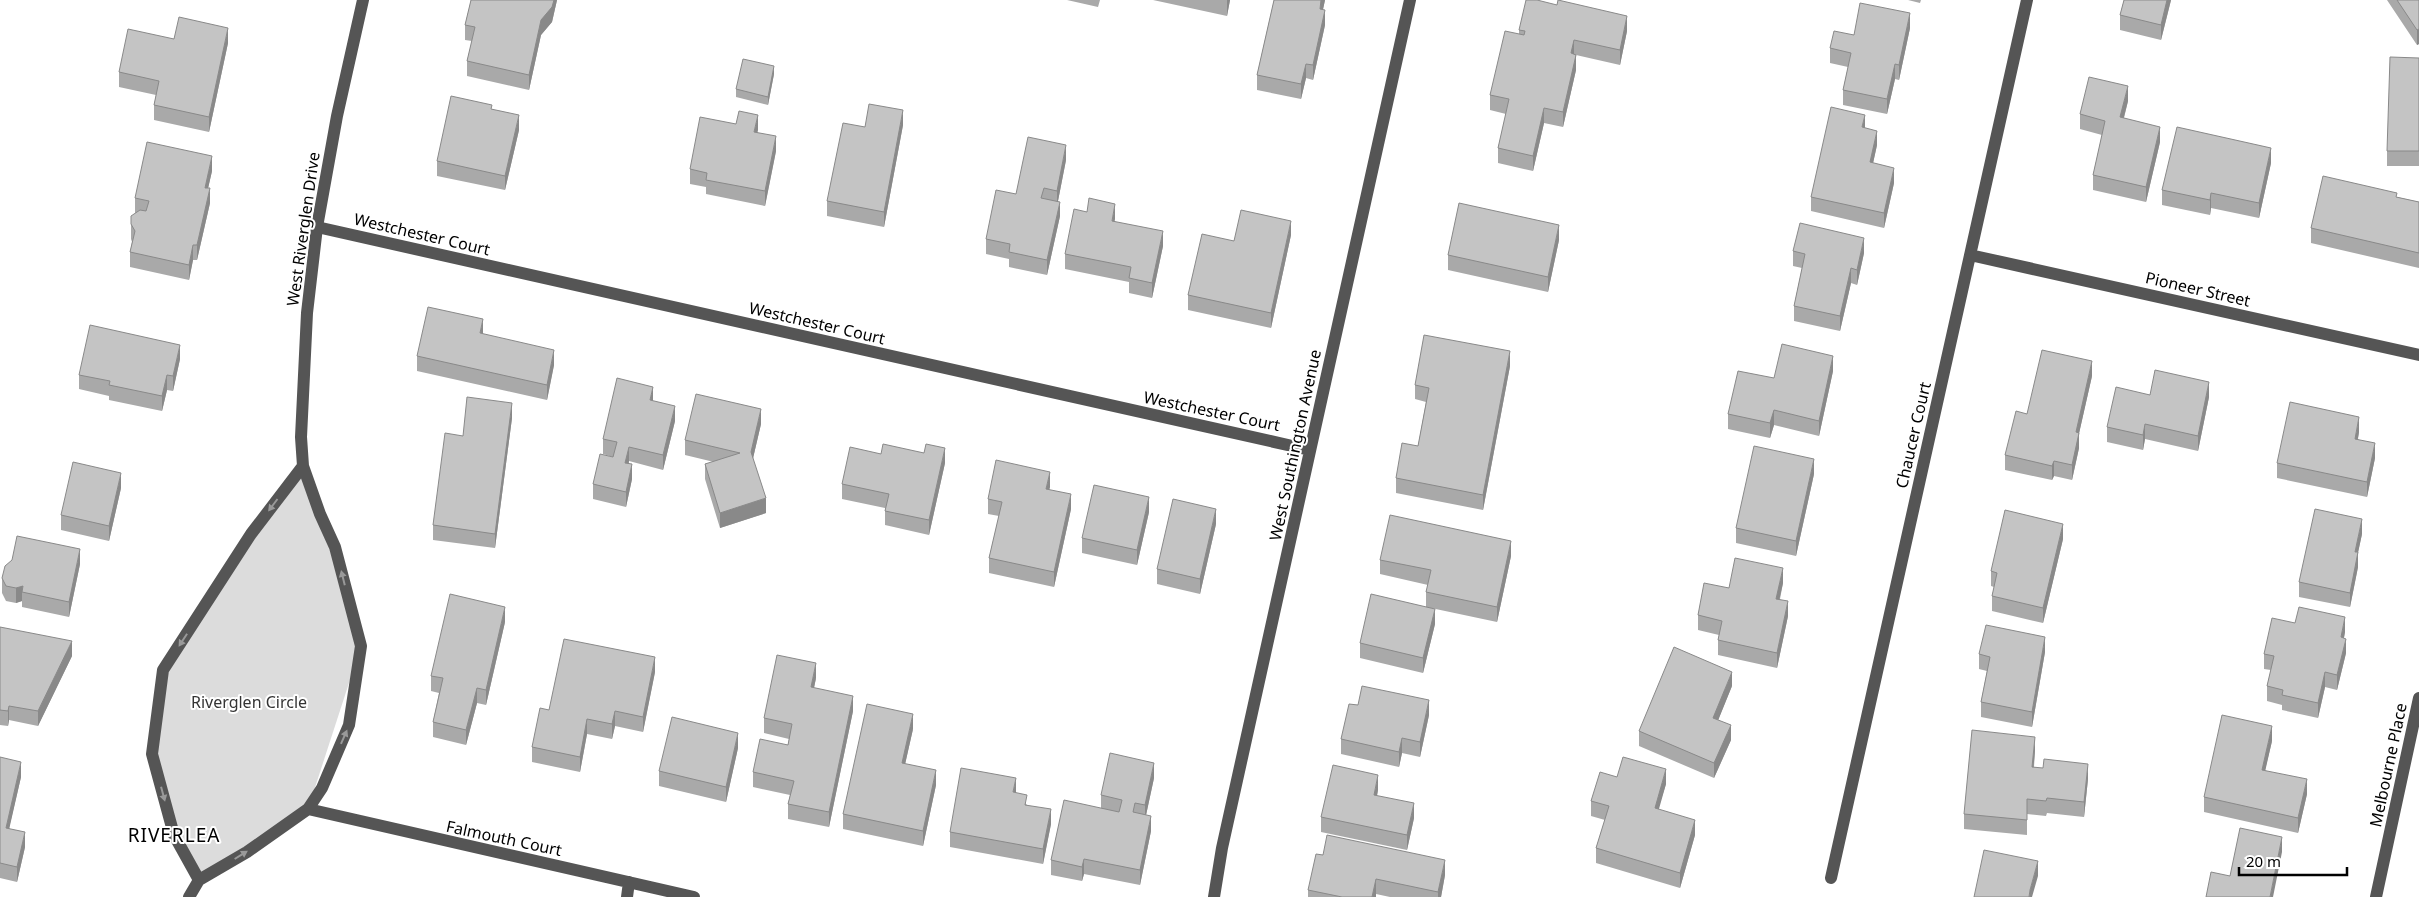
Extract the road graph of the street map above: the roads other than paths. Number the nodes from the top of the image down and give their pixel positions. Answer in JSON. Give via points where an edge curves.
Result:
{"nodes":[{"id":1,"x":363,"y":0,"type":"edge"},
{"id":2,"x":1410,"y":0,"type":"edge"},
{"id":3,"x":2026,"y":0,"type":"edge"},
{"id":4,"x":317,"y":227,"type":"junction"},
{"id":5,"x":1970,"y":255,"type":"junction"},
{"id":6,"x":2419,"y":356,"type":"edge"},
{"id":7,"x":1310,"y":450,"type":"junction"},
{"id":8,"x":303,"y":466,"type":"junction"},
{"id":9,"x":2419,"y":698,"type":"edge"},
{"id":10,"x":308,"y":809,"type":"junction"},
{"id":11,"x":1830,"y":878,"type":"dead end"},
{"id":12,"x":200,"y":880,"type":"junction"},
{"id":13,"x":629,"y":882,"type":"junction"},
{"id":14,"x":189,"y":897,"type":"edge"},
{"id":15,"x":627,"y":897,"type":"edge"},
{"id":16,"x":694,"y":897,"type":"edge"},
{"id":17,"x":1214,"y":897,"type":"edge"},
{"id":18,"x":2376,"y":897,"type":"edge"}],
"edges":[{"from":1,"to":4,"type":"street","name":"West Riverglen Drive"},
{"from":2,"to":7,"type":"street","name":"West Southington Avenue"},
{"from":3,"to":5,"type":"street","name":"Chaucer Court"},
{"from":4,"to":7,"type":"street","name":"Westchester Court"},
{"from":4,"to":8,"type":"street","name":"West Riverglen Drive","via":[[307,313],[301,437]]},
{"from":5,"to":6,"type":"street","name":"Pioneer Street"},
{"from":5,"to":11,"type":"street","name":"Chaucer Court"},
{"from":7,"to":17,"type":"street","name":"West Southington Avenue"},
{"from":10,"to":8,"type":"street","name":"West Riverglen Drive","one_way":true,"via":[[322,788],[349,725],[361,646],[336,547]]},
{"from":8,"to":12,"type":"street","one_way":true,"via":[[251,534],[163,670],[152,754],[174,835]]},
{"from":9,"to":18,"type":"street","name":"Melbourne Place"},
{"from":12,"to":10,"type":"street","name":"West Riverglen Drive","one_way":true},
{"from":10,"to":13,"type":"street","name":"Falmouth Court"},
{"from":12,"to":14,"type":"street","name":"West Riverglen Drive"},
{"from":13,"to":15,"type":"street"},
{"from":13,"to":16,"type":"street","name":"Falmouth Court"}]}
